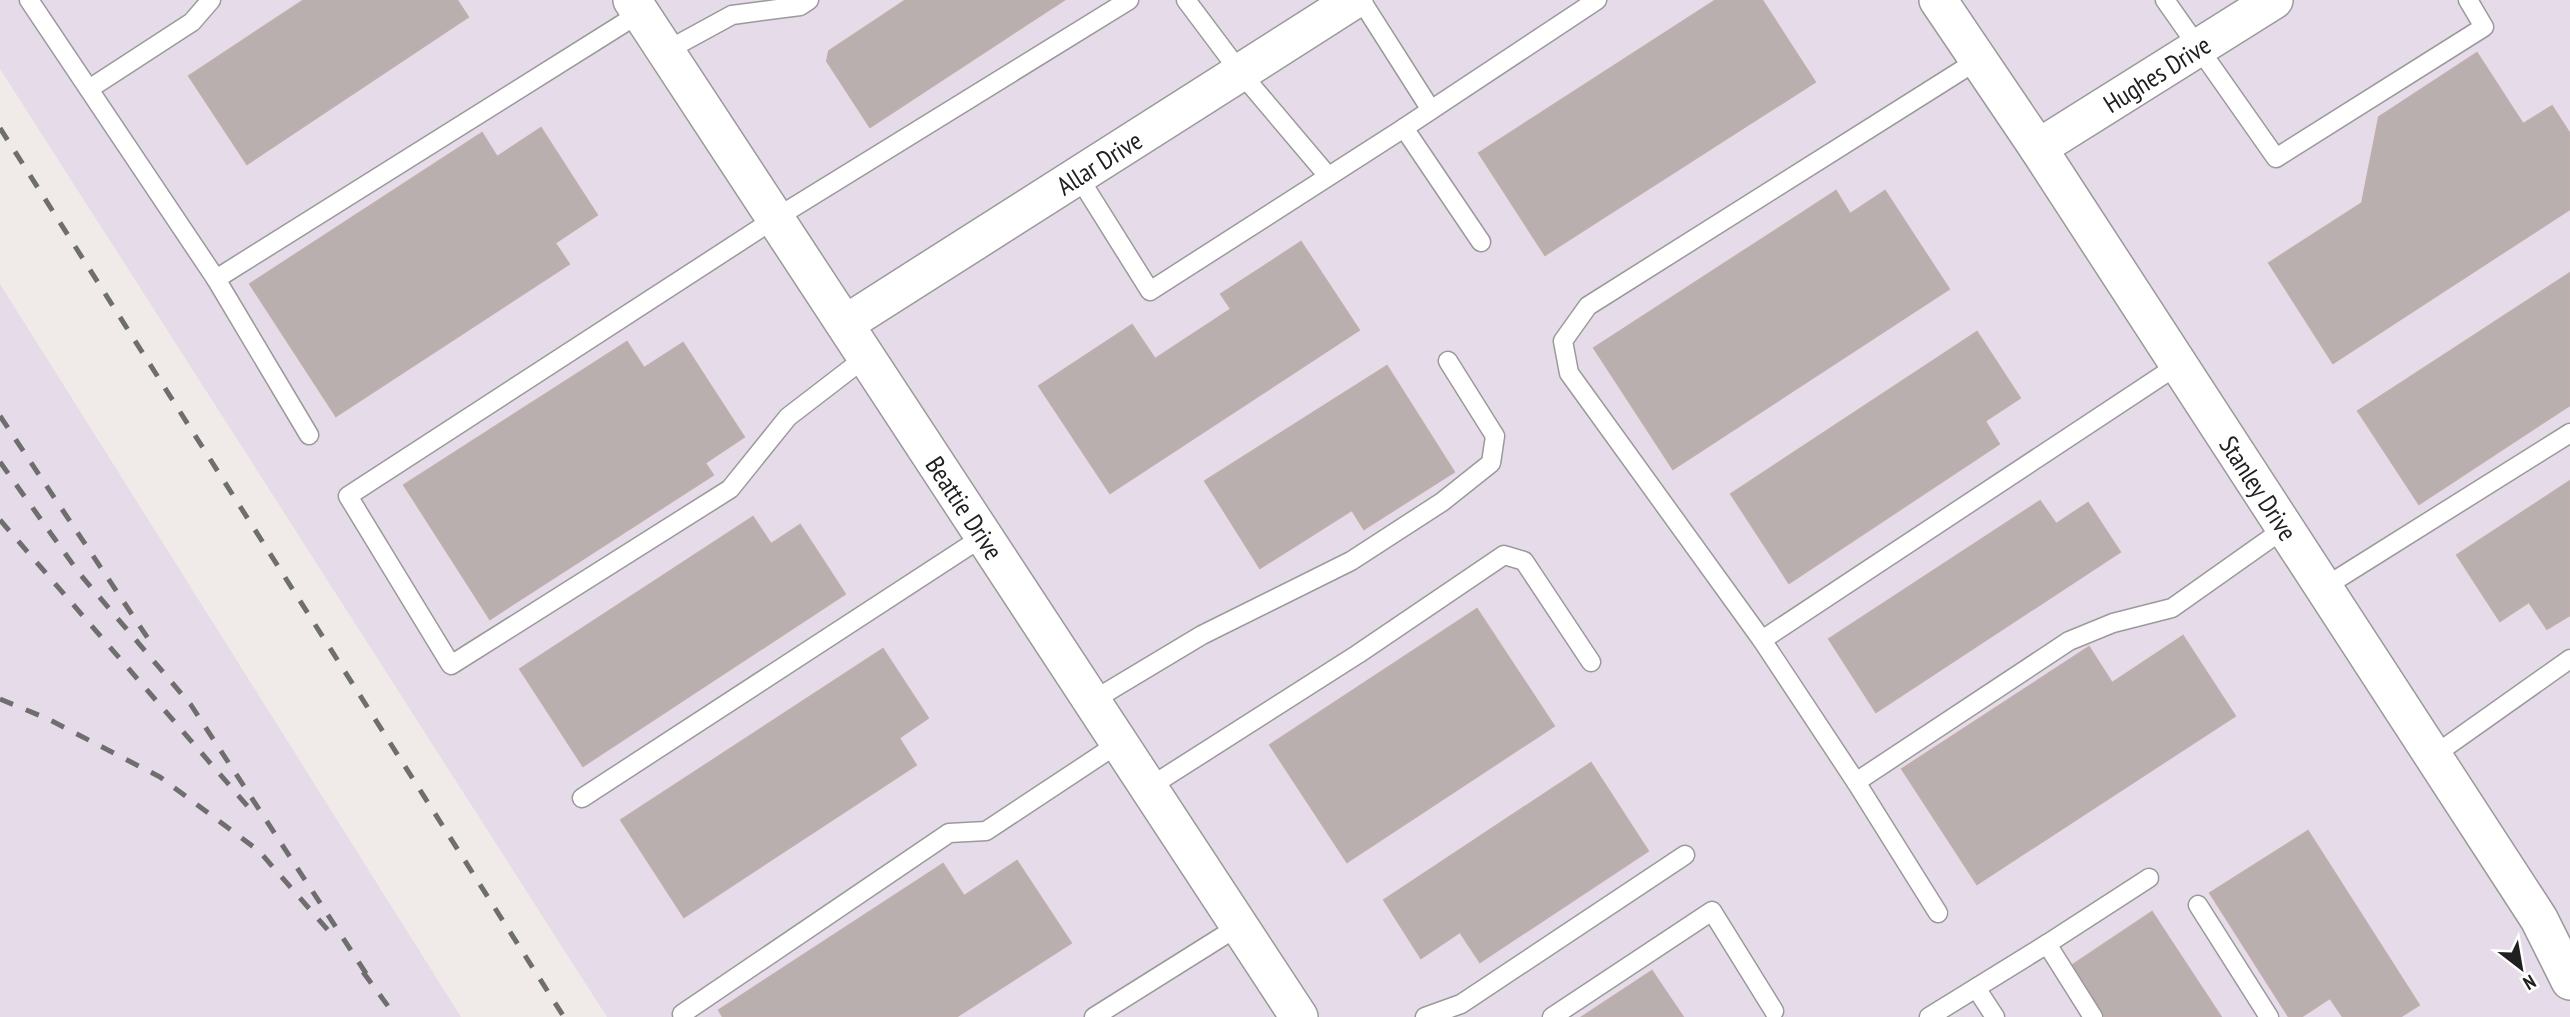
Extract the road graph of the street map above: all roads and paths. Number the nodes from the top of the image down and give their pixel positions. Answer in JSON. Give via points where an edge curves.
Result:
{"nodes":[{"id":1,"x":29,"y":0,"type":"edge"},
{"id":2,"x":211,"y":0,"type":"edge"},
{"id":3,"x":809,"y":0,"type":"edge"},
{"id":4,"x":1129,"y":0,"type":"edge"},
{"id":5,"x":1186,"y":0,"type":"edge"},
{"id":6,"x":1354,"y":0,"type":"edge"},
{"id":7,"x":1361,"y":0,"type":"edge"},
{"id":8,"x":1597,"y":0,"type":"edge"},
{"id":9,"x":1938,"y":0,"type":"edge"},
{"id":10,"x":2165,"y":0,"type":"edge"},
{"id":11,"x":2274,"y":0,"type":"edge"},
{"id":12,"x":2468,"y":0,"type":"edge"},
{"id":13,"x":636,"y":6,"type":"edge"},
{"id":14,"x":2198,"y":47,"type":"junction"},
{"id":15,"x":666,"y":51,"type":"junction"},
{"id":16,"x":1979,"y":60,"type":"junction"},
{"id":17,"x":1240,"y":72,"type":"junction"},
{"id":18,"x":89,"y":89,"type":"junction"},
{"id":19,"x":1431,"y":110,"type":"junction"},
{"id":20,"x":1404,"y":128,"type":"junction"},
{"id":21,"x":2038,"y":148,"type":"junction"},
{"id":22,"x":1078,"y":176,"type":"junction"},
{"id":23,"x":1328,"y":176,"type":"junction"},
{"id":24,"x":776,"y":218,"type":"junction"},
{"id":25,"x":1481,"y":242,"type":"dead end"},
{"id":26,"x":216,"y":279,"type":"junction"},
{"id":27,"x":845,"y":324,"type":"junction"},
{"id":28,"x":866,"y":356,"type":"junction"},
{"id":29,"x":1448,"y":361,"type":"dead end"},
{"id":30,"x":2179,"y":365,"type":"junction"},
{"id":31,"x":2570,"y":433,"type":"edge"},
{"id":32,"x":309,"y":435,"type":"dead end"},
{"id":33,"x":2285,"y":528,"type":"junction"},
{"id":34,"x":984,"y":537,"type":"junction"},
{"id":35,"x":2323,"y":588,"type":"junction"},
{"id":36,"x":1762,"y":640,"type":"junction"},
{"id":37,"x":2570,"y":659,"type":"edge"},
{"id":38,"x":1591,"y":662,"type":"dead end"},
{"id":39,"x":1092,"y":701,"type":"junction"},
{"id":40,"x":1119,"y":743,"type":"junction"},
{"id":41,"x":2433,"y":756,"type":"junction"},
{"id":42,"x":1856,"y":782,"type":"junction"},
{"id":43,"x":1148,"y":788,"type":"junction"},
{"id":44,"x":582,"y":799,"type":"dead end"},
{"id":45,"x":1685,"y":855,"type":"dead end"},
{"id":46,"x":2149,"y":877,"type":"dead end"},
{"id":47,"x":2198,"y":905,"type":"dead end"},
{"id":48,"x":1938,"y":913,"type":"dead end"},
{"id":49,"x":1239,"y":926,"type":"junction"},
{"id":50,"x":2047,"y":944,"type":"junction"},
{"id":51,"x":2570,"y":981,"type":"edge"},
{"id":52,"x":1976,"y":988,"type":"junction"},
{"id":53,"x":1774,"y":1011,"type":"dead end"},
{"id":54,"x":684,"y":1017,"type":"edge"},
{"id":55,"x":1094,"y":1017,"type":"edge"},
{"id":56,"x":1299,"y":1017,"type":"edge"},
{"id":57,"x":1425,"y":1017,"type":"edge"},
{"id":58,"x":1552,"y":1017,"type":"edge"},
{"id":59,"x":1929,"y":1017,"type":"edge"},
{"id":60,"x":1995,"y":1017,"type":"edge"},
{"id":61,"x":2093,"y":1017,"type":"edge"},
{"id":62,"x":2269,"y":1017,"type":"edge"}],
"edges":[{"from":1,"to":18,"type":"lane"},
{"from":2,"to":18,"type":"lane","via":[[192,22]]},
{"from":3,"to":15,"type":"lane","via":[[800,6],[732,15]]},
{"from":4,"to":24,"type":"lane"},
{"from":5,"to":17,"type":"lane"},
{"from":6,"to":17,"type":"street","name":"Allar Drive"},
{"from":7,"to":19,"type":"lane"},
{"from":8,"to":19,"type":"lane"},
{"from":9,"to":16,"type":"street","name":"Stanley Drive"},
{"from":10,"to":14,"type":"lane"},
{"from":11,"to":14,"type":"street","name":"Hughes Drive"},
{"from":12,"to":14,"type":"lane","via":[[2484,27],[2276,158]]},
{"from":13,"to":15,"type":"street","name":"Beattie Drive"},
{"from":13,"to":26,"type":"lane"},
{"from":14,"to":21,"type":"street","name":"Hughes Drive"},
{"from":15,"to":24,"type":"street","name":"Beattie Drive"},
{"from":16,"to":21,"type":"street","name":"Stanley Drive"},
{"from":16,"to":36,"type":"lane","via":[[1588,306],[1563,341],[1569,373]]},
{"from":17,"to":22,"type":"street","name":"Allar Drive"},
{"from":17,"to":23,"type":"lane"},
{"from":18,"to":26,"type":"lane"},
{"from":19,"to":20,"type":"lane"},
{"from":20,"to":23,"type":"lane"},
{"from":20,"to":25,"type":"lane"},
{"from":21,"to":30,"type":"street","name":"Stanley Drive"},
{"from":22,"to":23,"type":"lane","via":[[1150,291]]},
{"from":22,"to":27,"type":"street","name":"Allar Drive"},
{"from":24,"to":27,"type":"street","name":"Beattie Drive"},
{"from":24,"to":28,"type":"lane","via":[[348,496],[451,665],[730,489],[788,417]]},
{"from":26,"to":32,"type":"lane"},
{"from":27,"to":28,"type":"street","name":"Beattie Drive"},
{"from":28,"to":34,"type":"street","name":"Beattie Drive"},
{"from":29,"to":39,"type":"lane","via":[[1495,436],[1491,463],[1442,502],[1351,561],[1202,635]]},
{"from":30,"to":33,"type":"street","name":"Stanley Drive"},
{"from":30,"to":36,"type":"lane"},
{"from":31,"to":35,"type":"lane"},
{"from":33,"to":35,"type":"street","name":"Stanley Drive"},
{"from":33,"to":42,"type":"lane","via":[[2172,608],[2113,623],[2069,641]]},
{"from":34,"to":39,"type":"street","name":"Beattie Drive"},
{"from":34,"to":44,"type":"lane"},
{"from":35,"to":41,"type":"street","name":"Stanley Drive"},
{"from":36,"to":42,"type":"lane"},
{"from":37,"to":41,"type":"lane"},
{"from":38,"to":43,"type":"lane","via":[[1524,561],[1504,555]]},
{"from":39,"to":40,"type":"street","name":"Beattie Drive"},
{"from":40,"to":43,"type":"street","name":"Beattie Drive"},
{"from":40,"to":54,"type":"lane","via":[[986,831],[949,833],[682,1014]]},
{"from":41,"to":51,"type":"street","name":"Stanley Drive","via":[[2539,919]]},
{"from":42,"to":48,"type":"lane"},
{"from":43,"to":49,"type":"street","name":"Beattie Drive"},
{"from":45,"to":57,"type":"lane","via":[[1461,1004]]},
{"from":46,"to":50,"type":"lane"},
{"from":47,"to":62,"type":"lane"},
{"from":49,"to":55,"type":"lane"},
{"from":49,"to":56,"type":"street","name":"Beattie Drive"},
{"from":50,"to":52,"type":"lane"},
{"from":50,"to":61,"type":"lane"},
{"from":52,"to":59,"type":"lane"},
{"from":52,"to":60,"type":"lane"},
{"from":53,"to":58,"type":"lane","via":[[1712,911]]}]}
